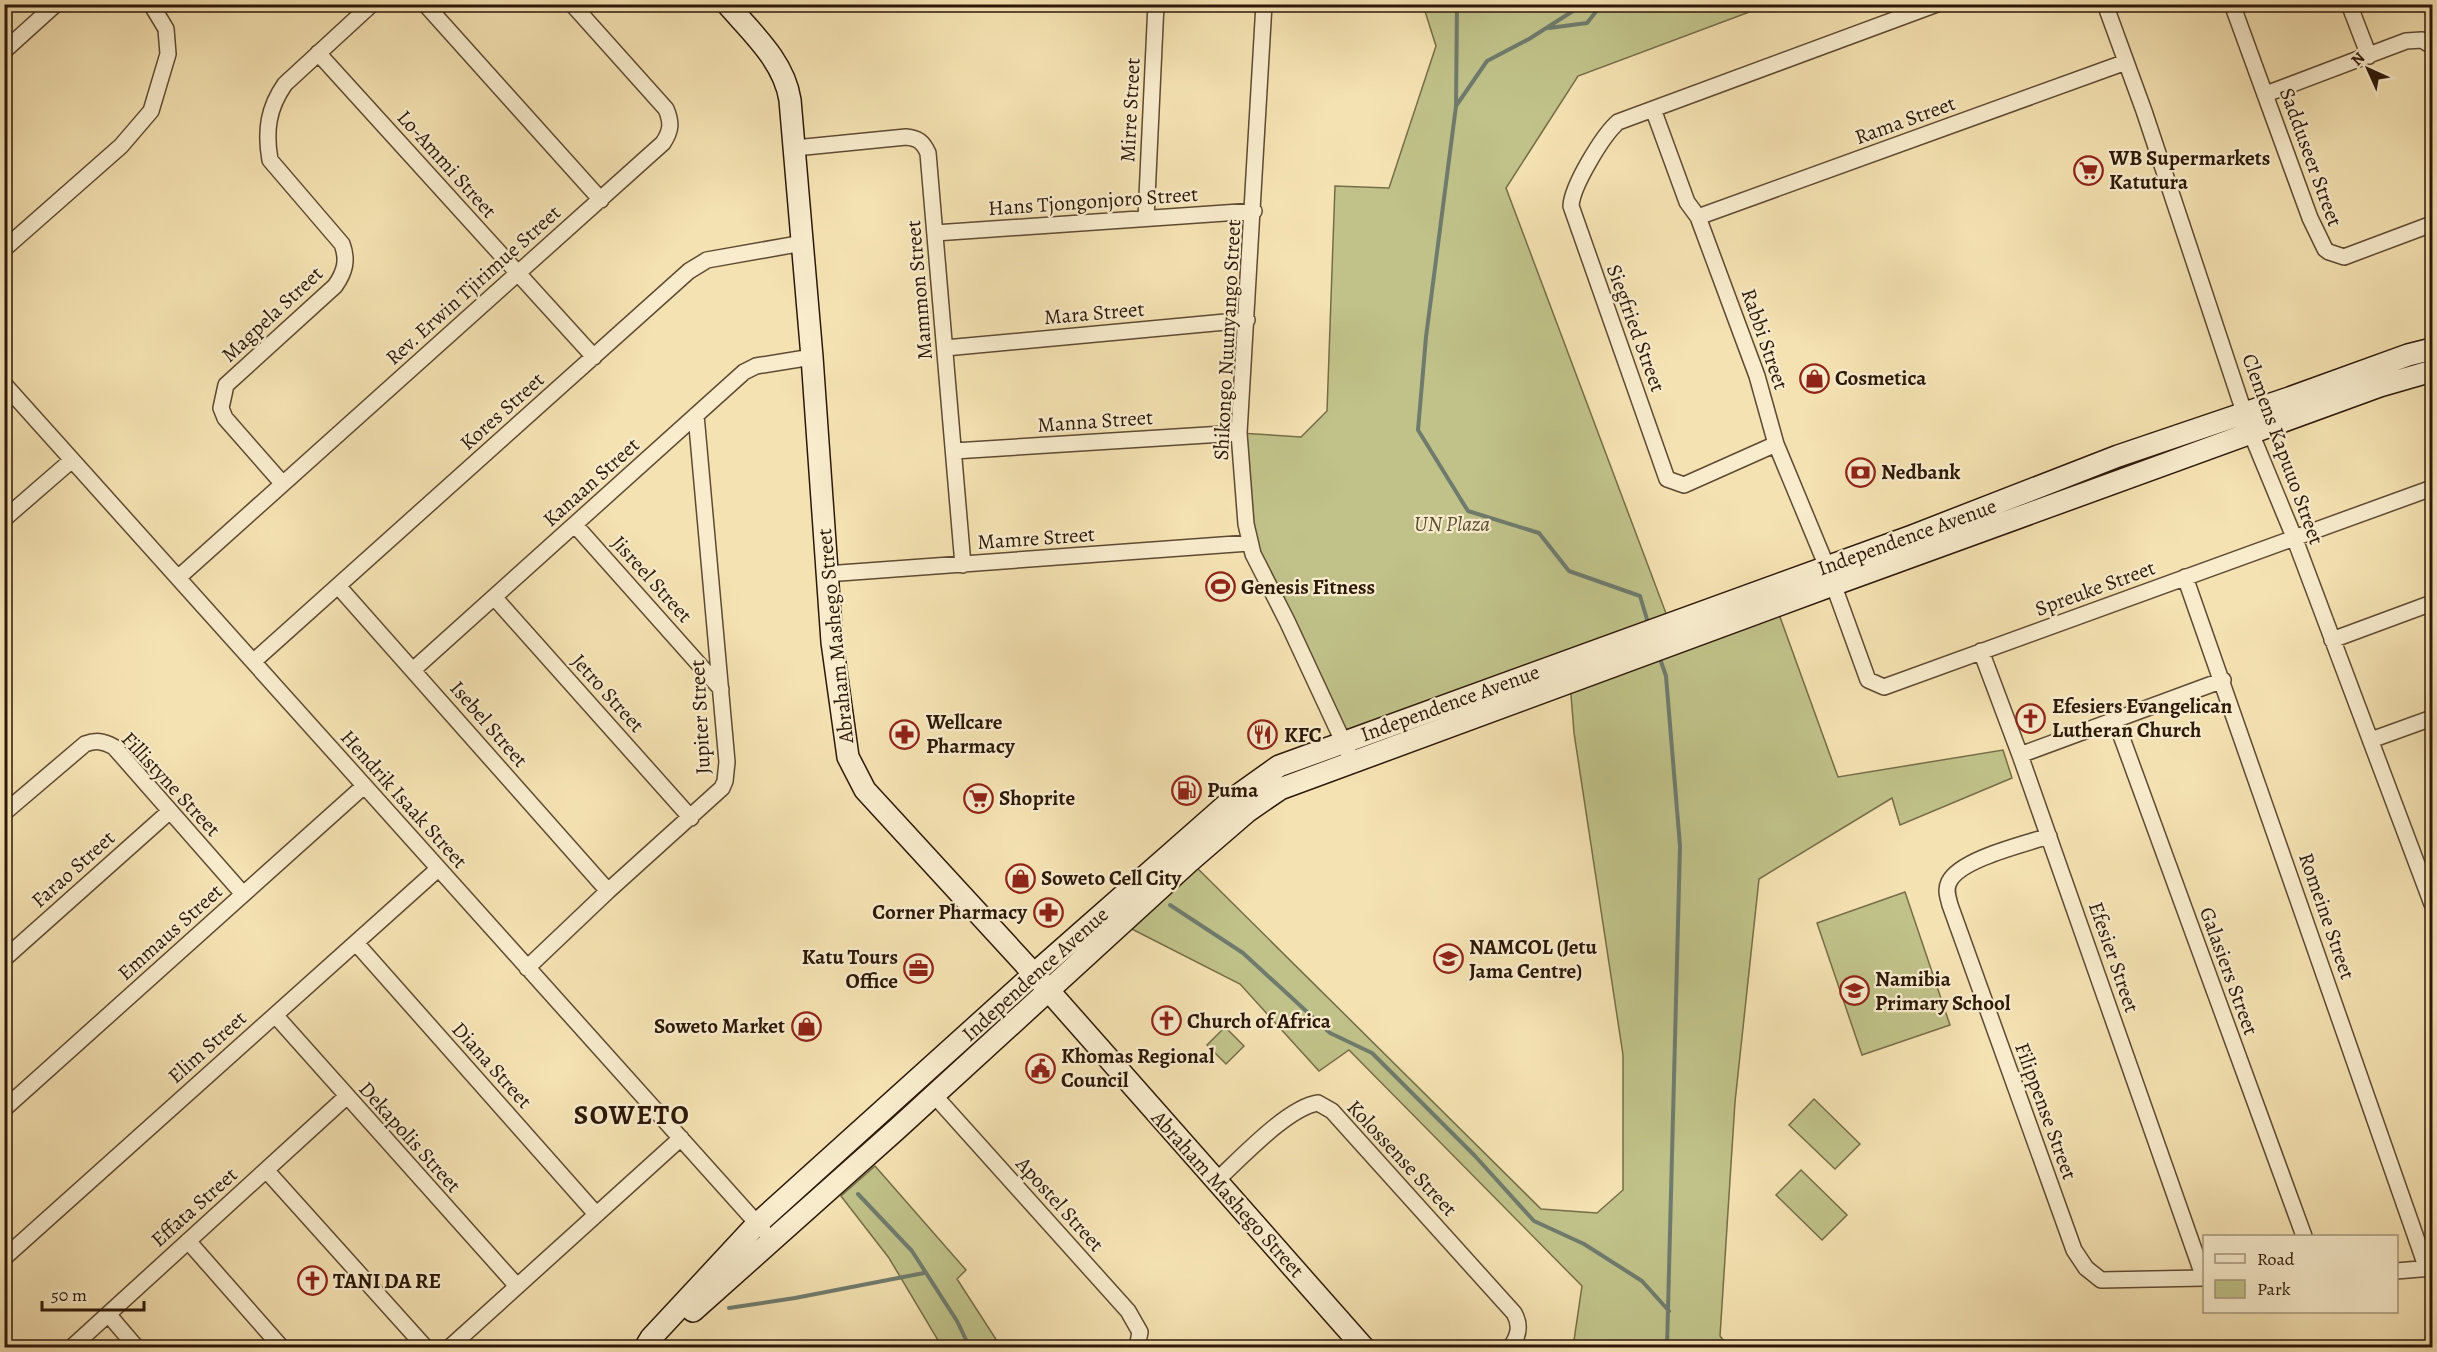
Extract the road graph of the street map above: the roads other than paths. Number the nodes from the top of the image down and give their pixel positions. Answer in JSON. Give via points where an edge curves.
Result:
{"nodes":[{"id":1,"x":56,"y":4,"type":"edge"},
{"id":2,"x":151,"y":4,"type":"edge"},
{"id":3,"x":372,"y":4,"type":"edge"},
{"id":4,"x":425,"y":4,"type":"edge"},
{"id":5,"x":572,"y":4,"type":"edge"},
{"id":6,"x":726,"y":4,"type":"edge"},
{"id":7,"x":1156,"y":4,"type":"edge"},
{"id":8,"x":1264,"y":4,"type":"edge"},
{"id":9,"x":1937,"y":4,"type":"edge"},
{"id":10,"x":2105,"y":4,"type":"edge"},
{"id":11,"x":2232,"y":4,"type":"edge"},
{"id":12,"x":2349,"y":4,"type":"edge"},
{"id":13,"x":2433,"y":46,"type":"edge"},
{"id":14,"x":4,"y":51,"type":"edge"},
{"id":15,"x":318,"y":53,"type":"junction"},
{"id":16,"x":2369,"y":56,"type":"junction"},
{"id":17,"x":2126,"y":62,"type":"junction"},
{"id":18,"x":2266,"y":94,"type":"junction"},
{"id":19,"x":1653,"y":109,"type":"junction"},
{"id":20,"x":795,"y":148,"type":"junction"},
{"id":21,"x":601,"y":200,"type":"junction"},
{"id":22,"x":1254,"y":211,"type":"junction"},
{"id":23,"x":1698,"y":217,"type":"junction"},
{"id":24,"x":1146,"y":218,"type":"junction"},
{"id":25,"x":2433,"y":224,"type":"edge"},
{"id":26,"x":935,"y":233,"type":"junction"},
{"id":27,"x":803,"y":243,"type":"junction"},
{"id":28,"x":4,"y":249,"type":"edge"},
{"id":29,"x":517,"y":274,"type":"junction"},
{"id":30,"x":1247,"y":320,"type":"junction"},
{"id":31,"x":945,"y":348,"type":"junction"},
{"id":32,"x":2433,"y":349,"type":"edge"},
{"id":33,"x":594,"y":357,"type":"junction"},
{"id":34,"x":812,"y":357,"type":"junction"},
{"id":35,"x":2433,"y":371,"type":"edge"},
{"id":36,"x":4,"y":384,"type":"edge"},
{"id":37,"x":2244,"y":412,"type":"junction"},
{"id":38,"x":696,"y":415,"type":"junction"},
{"id":39,"x":1239,"y":433,"type":"junction"},
{"id":40,"x":2252,"y":433,"type":"junction"},
{"id":41,"x":1776,"y":444,"type":"junction"},
{"id":42,"x":954,"y":451,"type":"junction"},
{"id":43,"x":72,"y":460,"type":"junction"},
{"id":44,"x":282,"y":483,"type":"junction"},
{"id":45,"x":2433,"y":488,"type":"edge"},
{"id":46,"x":4,"y":519,"type":"edge"},
{"id":47,"x":575,"y":525,"type":"junction"},
{"id":48,"x":2294,"y":537,"type":"junction"},
{"id":49,"x":1249,"y":543,"type":"junction"},
{"id":50,"x":963,"y":565,"type":"junction"},
{"id":51,"x":826,"y":574,"type":"junction"},
{"id":52,"x":1830,"y":576,"type":"junction"},
{"id":53,"x":179,"y":577,"type":"junction"},
{"id":54,"x":2186,"y":577,"type":"junction"},
{"id":55,"x":338,"y":586,"type":"junction"},
{"id":56,"x":494,"y":597,"type":"junction"},
{"id":57,"x":2433,"y":603,"type":"edge"},
{"id":58,"x":2332,"y":640,"type":"junction"},
{"id":59,"x":1981,"y":651,"type":"junction"},
{"id":60,"x":254,"y":661,"type":"junction"},
{"id":61,"x":414,"y":669,"type":"junction"},
{"id":62,"x":2223,"y":680,"type":"junction"},
{"id":63,"x":721,"y":689,"type":"junction"},
{"id":64,"x":2433,"y":718,"type":"edge"},
{"id":65,"x":2115,"y":719,"type":"junction"},
{"id":66,"x":2371,"y":740,"type":"junction"},
{"id":67,"x":1348,"y":751,"type":"junction"},
{"id":68,"x":2020,"y":755,"type":"junction"},
{"id":69,"x":364,"y":786,"type":"junction"},
{"id":70,"x":170,"y":811,"type":"junction"},
{"id":71,"x":4,"y":813,"type":"edge"},
{"id":72,"x":691,"y":818,"type":"junction"},
{"id":73,"x":2049,"y":836,"type":"junction"},
{"id":74,"x":438,"y":869,"type":"junction"},
{"id":75,"x":608,"y":891,"type":"junction"},
{"id":76,"x":243,"y":894,"type":"junction"},
{"id":77,"x":2433,"y":904,"type":"edge"},
{"id":78,"x":356,"y":943,"type":"junction"},
{"id":79,"x":4,"y":959,"type":"edge"},
{"id":80,"x":527,"y":968,"type":"junction"},
{"id":81,"x":1041,"y":982,"type":"junction"},
{"id":82,"x":275,"y":1015,"type":"junction"},
{"id":83,"x":346,"y":1097,"type":"junction"},
{"id":84,"x":928,"y":1101,"type":"junction"},
{"id":85,"x":4,"y":1109,"type":"edge"},
{"id":86,"x":681,"y":1138,"type":"junction"},
{"id":87,"x":266,"y":1170,"type":"junction"},
{"id":88,"x":1216,"y":1181,"type":"junction"},
{"id":89,"x":596,"y":1214,"type":"junction"},
{"id":90,"x":766,"y":1232,"type":"junction"},
{"id":91,"x":2304,"y":1235,"type":"edge"},
{"id":92,"x":188,"y":1241,"type":"junction"},
{"id":93,"x":4,"y":1258,"type":"edge"},
{"id":94,"x":2430,"y":1269,"type":"edge"},
{"id":95,"x":2398,"y":1271,"type":"edge"},
{"id":96,"x":2203,"y":1275,"type":"edge"},
{"id":97,"x":2203,"y":1278,"type":"edge"},
{"id":98,"x":517,"y":1286,"type":"junction"},
{"id":99,"x":108,"y":1314,"type":"junction"},
{"id":100,"x":652,"y":1345,"type":"edge"},
{"id":101,"x":71,"y":1347,"type":"edge"},
{"id":102,"x":137,"y":1347,"type":"edge"},
{"id":103,"x":282,"y":1347,"type":"edge"},
{"id":104,"x":426,"y":1347,"type":"edge"},
{"id":105,"x":449,"y":1347,"type":"edge"},
{"id":106,"x":1137,"y":1347,"type":"edge"},
{"id":107,"x":1364,"y":1347,"type":"edge"},
{"id":108,"x":1510,"y":1347,"type":"edge"}],
"edges":[{"from":1,"to":14,"type":"street"},
{"from":2,"to":28,"type":"street","via":[[166,29],[168,54],[151,111],[121,146]]},
{"from":3,"to":15,"type":"street","name":"Magpela Street"},
{"from":4,"to":21,"type":"street"},
{"from":5,"to":21,"type":"street","name":"Rev. Erwin Tjirimue Street","via":[[670,117],[669,134],[663,143]]},
{"from":6,"to":20,"type":"main road","name":"Abraham Mashego Street","via":[[781,72],[789,90]]},
{"from":7,"to":24,"type":"street","name":"Mirre Street"},
{"from":8,"to":22,"type":"street","name":"Shikongo Nuunyango Street"},
{"from":9,"to":19,"type":"street"},
{"from":10,"to":17,"type":"street","name":"Clemens Kapuuo Street"},
{"from":11,"to":18,"type":"street","name":"Sadduseer Street"},
{"from":12,"to":16,"type":"street"},
{"from":13,"to":16,"type":"street","via":[[2414,40]]},
{"from":15,"to":29,"type":"street","name":"Lo-Ammi Street"},
{"from":15,"to":44,"type":"street","name":"Magpela Street","via":[[274,100],[268,146],[270,160],[279,173],[342,244],[346,254],[343,275],[226,385],[221,408],[232,427]]},
{"from":16,"to":18,"type":"street"},
{"from":17,"to":23,"type":"street","name":"Rama Street"},
{"from":17,"to":37,"type":"street","name":"Clemens Kapuuo Street"},
{"from":18,"to":25,"type":"street","name":"Sadduseer Street","via":[[2317,237],[2329,252],[2350,255]]},
{"from":19,"to":23,"type":"street","name":"Rabbi Street","via":[[1687,202]]},
{"from":19,"to":41,"type":"street","name":"Siegfried Street","via":[[1613,127],[1575,188],[1571,206],[1667,479],[1684,485]]},
{"from":20,"to":26,"type":"street","name":"Mammon Street","via":[[906,137],[924,143],[930,160]]},
{"from":20,"to":27,"type":"main road","name":"Abraham Mashego Street"},
{"from":21,"to":29,"type":"street","name":"Rev. Erwin Tjirimue Street"},
{"from":22,"to":24,"type":"street","name":"Hans Tjongonjoro Street"},
{"from":22,"to":30,"type":"street","name":"Shikongo Nuunyango Street"},
{"from":23,"to":41,"type":"street","name":"Rabbi Street","via":[[1757,376]]},
{"from":24,"to":26,"type":"street","name":"Hans Tjongonjoro Street"},
{"from":26,"to":31,"type":"street","name":"Mammon Street"},
{"from":27,"to":33,"type":"street","name":"Kores Street","via":[[699,264]]},
{"from":27,"to":34,"type":"main road","name":"Abraham Mashego Street"},
{"from":29,"to":33,"type":"street","name":"Lo-Ammi Street"},
{"from":29,"to":44,"type":"street","name":"Rev. Erwin Tjirimue Street"},
{"from":30,"to":31,"type":"street","name":"Mara Street"},
{"from":30,"to":39,"type":"street","name":"Shikongo Nuunyango Street"},
{"from":31,"to":42,"type":"street","name":"Mammon Street"},
{"from":32,"to":37,"type":"main road","name":"Independence Avenue"},
{"from":33,"to":55,"type":"street","name":"Kores Street"},
{"from":34,"to":38,"type":"street","name":"Kanaan Street","via":[[749,369]]},
{"from":34,"to":51,"type":"main road","name":"Abraham Mashego Street"},
{"from":35,"to":40,"type":"main road","name":"Independence Avenue"},
{"from":36,"to":43,"type":"street","name":"Hendrik Isaak Street"},
{"from":37,"to":40,"type":"street","name":"Clemens Kapuuo Street"},
{"from":37,"to":52,"type":"main road","name":"Independence Avenue","via":[[2118,456]]},
{"from":38,"to":47,"type":"street","name":"Kanaan Street"},
{"from":38,"to":63,"type":"street","name":"Jupiter Street"},
{"from":39,"to":42,"type":"street","name":"Manna Street"},
{"from":39,"to":49,"type":"street","name":"Shikongo Nuunyango Street"},
{"from":40,"to":48,"type":"street","name":"Clemens Kapuuo Street"},
{"from":40,"to":52,"type":"main road","name":"Independence Avenue"},
{"from":41,"to":52,"type":"street","name":"Rabbi Street"},
{"from":42,"to":50,"type":"street","name":"Mammon Street"},
{"from":43,"to":46,"type":"street"},
{"from":43,"to":53,"type":"street","name":"Hendrik Isaak Street"},
{"from":44,"to":53,"type":"street","name":"Rev. Erwin Tjirimue Street"},
{"from":45,"to":48,"type":"street","name":"Spreuke Street"},
{"from":47,"to":56,"type":"street","name":"Kanaan Street"},
{"from":47,"to":63,"type":"street","name":"Jisreel Street"},
{"from":48,"to":54,"type":"street","name":"Spreuke Street"},
{"from":48,"to":58,"type":"street","name":"Clemens Kapuuo Street"},
{"from":49,"to":50,"type":"street","name":"Mamre Street"},
{"from":49,"to":67,"type":"street","name":"Shikongo Nuunyango Street"},
{"from":50,"to":51,"type":"street","name":"Mamre Street"},
{"from":51,"to":81,"type":"main road","name":"Abraham Mashego Street","via":[[848,757],[865,790]]},
{"from":52,"to":59,"type":"street","name":"Spreuke Street","via":[[1872,683],[1884,687]]},
{"from":52,"to":67,"type":"main road","name":"Independence Avenue"},
{"from":53,"to":60,"type":"street","name":"Hendrik Isaak Street"},
{"from":54,"to":59,"type":"street","name":"Spreuke Street"},
{"from":54,"to":62,"type":"street","name":"Romeine Street"},
{"from":55,"to":60,"type":"street","name":"Kores Street"},
{"from":55,"to":61,"type":"street","name":"Isebel Street"},
{"from":56,"to":61,"type":"street","name":"Kanaan Street"},
{"from":56,"to":72,"type":"street","name":"Jetro Street"},
{"from":57,"to":58,"type":"street"},
{"from":58,"to":66,"type":"street","name":"Clemens Kapuuo Street"},
{"from":59,"to":68,"type":"street","name":"Efesier Street"},
{"from":60,"to":69,"type":"street","name":"Hendrik Isaak Street"},
{"from":61,"to":75,"type":"street","name":"Isebel Street"},
{"from":62,"to":65,"type":"street"},
{"from":62,"to":94,"type":"street","name":"Romeine Street"},
{"from":63,"to":72,"type":"street","name":"Jupiter Street","via":[[725,781]]},
{"from":64,"to":66,"type":"street"},
{"from":65,"to":68,"type":"street"},
{"from":65,"to":91,"type":"street","name":"Galasiers Street"},
{"from":66,"to":77,"type":"street","name":"Clemens Kapuuo Street"},
{"from":67,"to":81,"type":"main road","name":"Independence Avenue","via":[[1279,766],[1258,779]]},
{"from":68,"to":73,"type":"street","name":"Efesier Street"},
{"from":69,"to":74,"type":"street","name":"Hendrik Isaak Street"},
{"from":69,"to":76,"type":"street","name":"Emmaus Street"},
{"from":70,"to":71,"type":"street","name":"Fillistyne Street","via":[[114,747],[94,741],[77,750]]},
{"from":70,"to":76,"type":"street","name":"Fillistyne Street"},
{"from":70,"to":79,"type":"street","name":"Farao Street"},
{"from":72,"to":75,"type":"street","name":"Jupiter Street"},
{"from":73,"to":96,"type":"street","name":"Efesier Street"},
{"from":73,"to":97,"type":"street","name":"Filippense Street","via":[[1965,867],[1956,872],[1946,892],[2074,1250],[2086,1268],[2101,1280]]},
{"from":74,"to":78,"type":"street","name":"Elim Street"},
{"from":74,"to":80,"type":"street","name":"Hendrik Isaak Street"},
{"from":75,"to":80,"type":"street","name":"Jupiter Street"},
{"from":76,"to":85,"type":"street","name":"Emmaus Street"},
{"from":78,"to":82,"type":"street","name":"Elim Street"},
{"from":78,"to":89,"type":"street","name":"Diana Street"},
{"from":80,"to":86,"type":"street","name":"Hendrik Isaak Street"},
{"from":81,"to":84,"type":"main road","name":"Independence Avenue"},
{"from":81,"to":88,"type":"main road","name":"Abraham Mashego Street"},
{"from":81,"to":90,"type":"main road","name":"Independence Avenue"},
{"from":82,"to":83,"type":"street","name":"Dekapolis Street"},
{"from":82,"to":93,"type":"street","name":"Elim Street"},
{"from":83,"to":87,"type":"street","name":"Effata Street"},
{"from":83,"to":98,"type":"street","name":"Dekapolis Street"},
{"from":84,"to":90,"type":"main road","name":"Independence Avenue","via":[[846,1161]]},
{"from":84,"to":106,"type":"street","name":"Apostel Street","via":[[1128,1311],[1140,1332]]},
{"from":86,"to":89,"type":"street"},
{"from":86,"to":90,"type":"street","name":"Hendrik Isaak Street"},
{"from":87,"to":92,"type":"street","name":"Effata Street"},
{"from":87,"to":104,"type":"street"},
{"from":88,"to":107,"type":"main road","name":"Abraham Mashego Street"},
{"from":88,"to":108,"type":"street","name":"Kolossense Street","via":[[1289,1116],[1307,1104],[1318,1103],[1332,1112],[1514,1312],[1519,1332]]},
{"from":89,"to":98,"type":"street"},
{"from":90,"to":100,"type":"main road","name":"Independence Avenue"},
{"from":92,"to":99,"type":"street","name":"Effata Street"},
{"from":92,"to":103,"type":"street"},
{"from":94,"to":95,"type":"street"},
{"from":98,"to":105,"type":"street"},
{"from":99,"to":101,"type":"street","name":"Effata Street"},
{"from":99,"to":102,"type":"street"}]}
